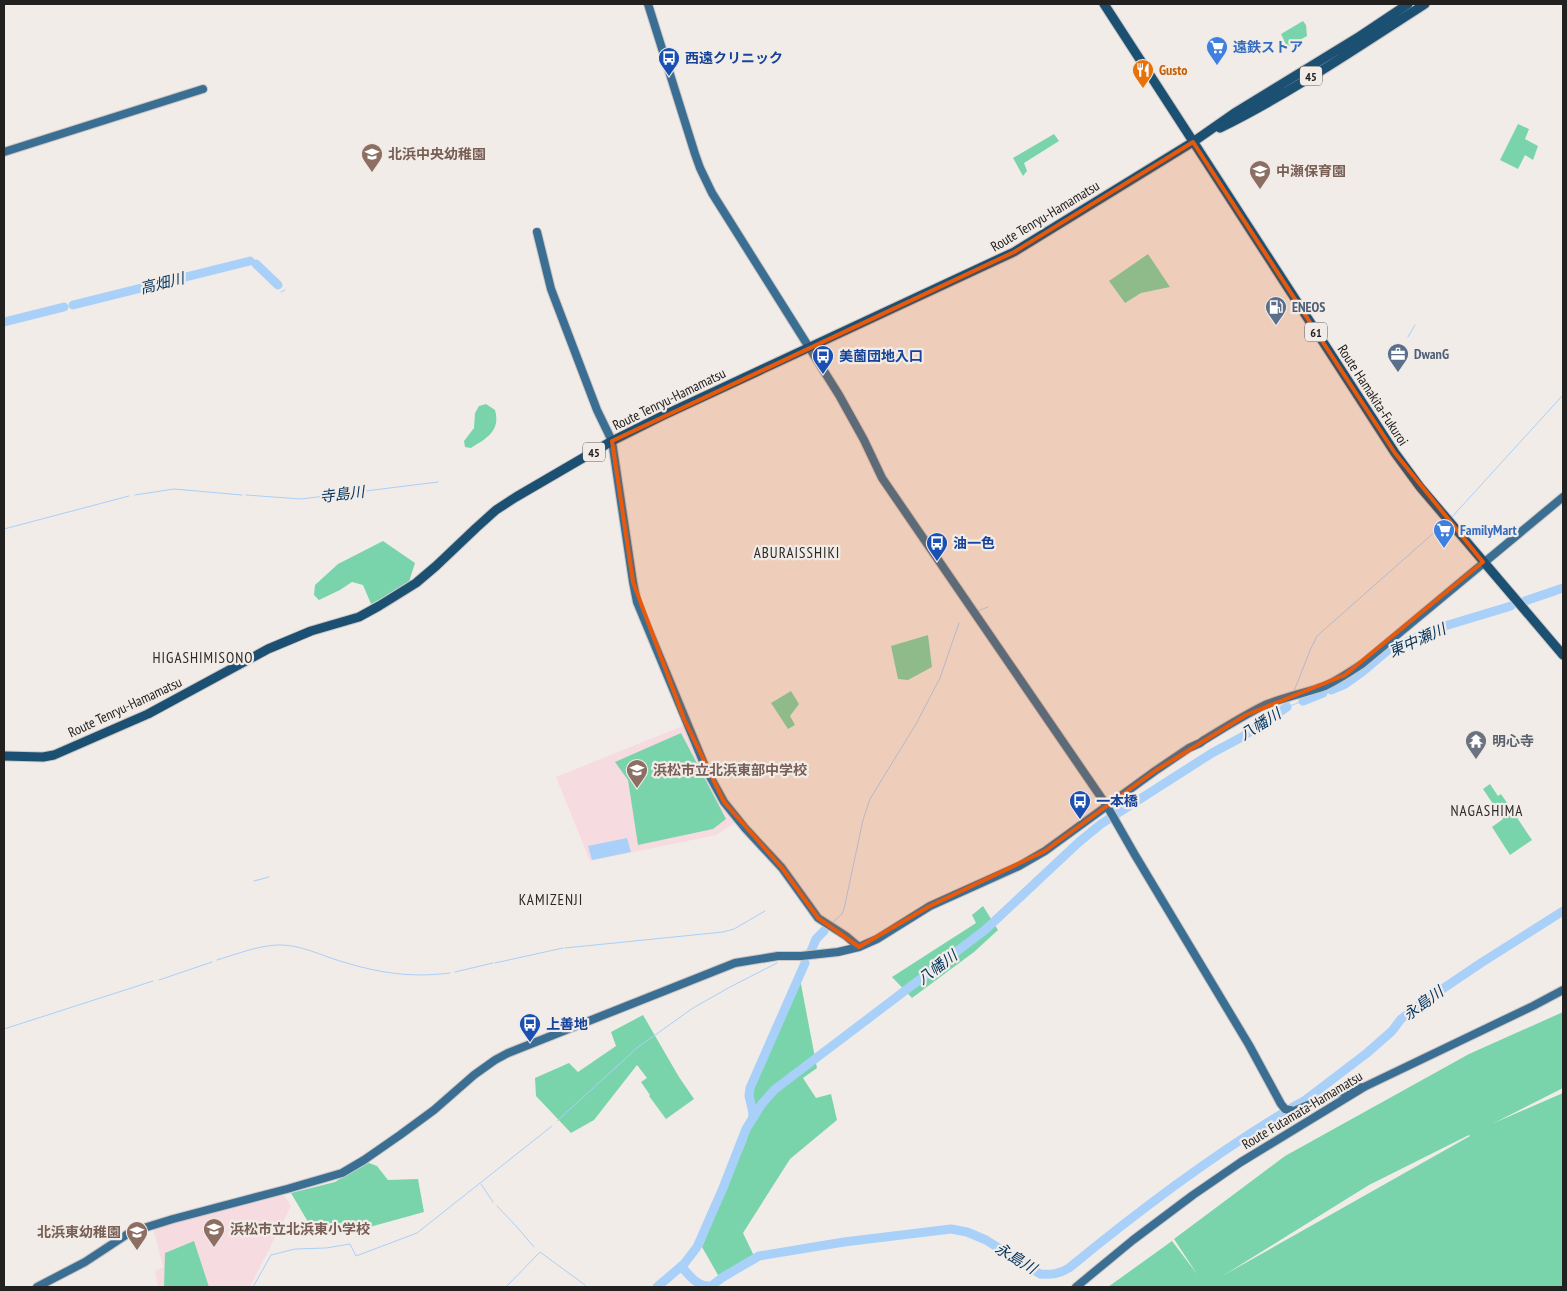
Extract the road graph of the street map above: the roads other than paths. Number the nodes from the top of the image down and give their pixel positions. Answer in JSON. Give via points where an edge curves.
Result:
{"nodes":[{"id":1,"x":648,"y":4,"type":"edge"},
{"id":2,"x":1104,"y":4,"type":"edge"},
{"id":3,"x":1408,"y":4,"type":"edge"},
{"id":4,"x":1425,"y":4,"type":"edge"},
{"id":5,"x":203,"y":89,"type":"dead end"},
{"id":6,"x":1193,"y":142,"type":"junction"},
{"id":7,"x":4,"y":152,"type":"edge"},
{"id":8,"x":538,"y":232,"type":"dead end"},
{"id":9,"x":809,"y":347,"type":"junction"},
{"id":10,"x":612,"y":442,"type":"junction"},
{"id":11,"x":1563,"y":497,"type":"edge"},
{"id":12,"x":1483,"y":562,"type":"junction"},
{"id":13,"x":1563,"y":655,"type":"edge"},
{"id":14,"x":4,"y":756,"type":"edge"},
{"id":15,"x":1109,"y":809,"type":"junction"},
{"id":16,"x":859,"y":947,"type":"junction"},
{"id":17,"x":1563,"y":990,"type":"edge"},
{"id":18,"x":1364,"y":1087,"type":"junction"},
{"id":19,"x":38,"y":1287,"type":"edge"},
{"id":20,"x":1076,"y":1287,"type":"edge"}],
"edges":[{"from":1,"to":9,"type":"street","via":[[703,177]]},
{"from":2,"to":6,"type":"main road","name":"Route Hamakita-Fukuroi","number":"61"},
{"from":3,"to":6,"type":"main road","name":"Route Tenryu-Hamamatsu","number":"45"},
{"from":4,"to":6,"type":"main road","name":"Route Tenryu-Hamamatsu","number":"45","via":[[1240,119]]},
{"from":5,"to":7,"type":"street"},
{"from":6,"to":9,"type":"main road","name":"Route Tenryu-Hamamatsu","number":"45","via":[[1014,252]]},
{"from":6,"to":12,"type":"main road","name":"Route Hamakita-Fukuroi","number":"61","via":[[1394,453]]},
{"from":8,"to":10,"type":"street","via":[[552,288]]},
{"from":9,"to":10,"type":"main road","name":"Route Tenryu-Hamamatsu","number":"45"},
{"from":9,"to":15,"type":"street","via":[[847,408],[882,478]]},
{"from":10,"to":14,"type":"main road","name":"Route Tenryu-Hamamatsu","number":"45","via":[[503,506],[416,583],[359,616],[276,646],[148,714],[54,755]]},
{"from":10,"to":16,"type":"street","via":[[637,602],[707,771],[724,802],[782,868],[815,915]]},
{"from":11,"to":12,"type":"street"},
{"from":12,"to":13,"type":"main road","name":"Route Hamakita-Fukuroi","number":"61"},
{"from":12,"to":15,"type":"street","via":[[1350,672],[1324,686],[1246,715],[1155,772]]},
{"from":15,"to":16,"type":"street","via":[[1019,866],[946,898],[877,940]]},
{"from":15,"to":18,"type":"street","via":[[1285,1109],[1294,1111],[1352,1088]]},
{"from":16,"to":19,"type":"street","via":[[735,963],[508,1053],[474,1075],[400,1135],[342,1173],[134,1231]]},
{"from":17,"to":18,"type":"street","name":"Route Futamata-Hamamatsu"},
{"from":18,"to":20,"type":"street","name":"Route Futamata-Hamamatsu","via":[[1201,1189]]}]}
